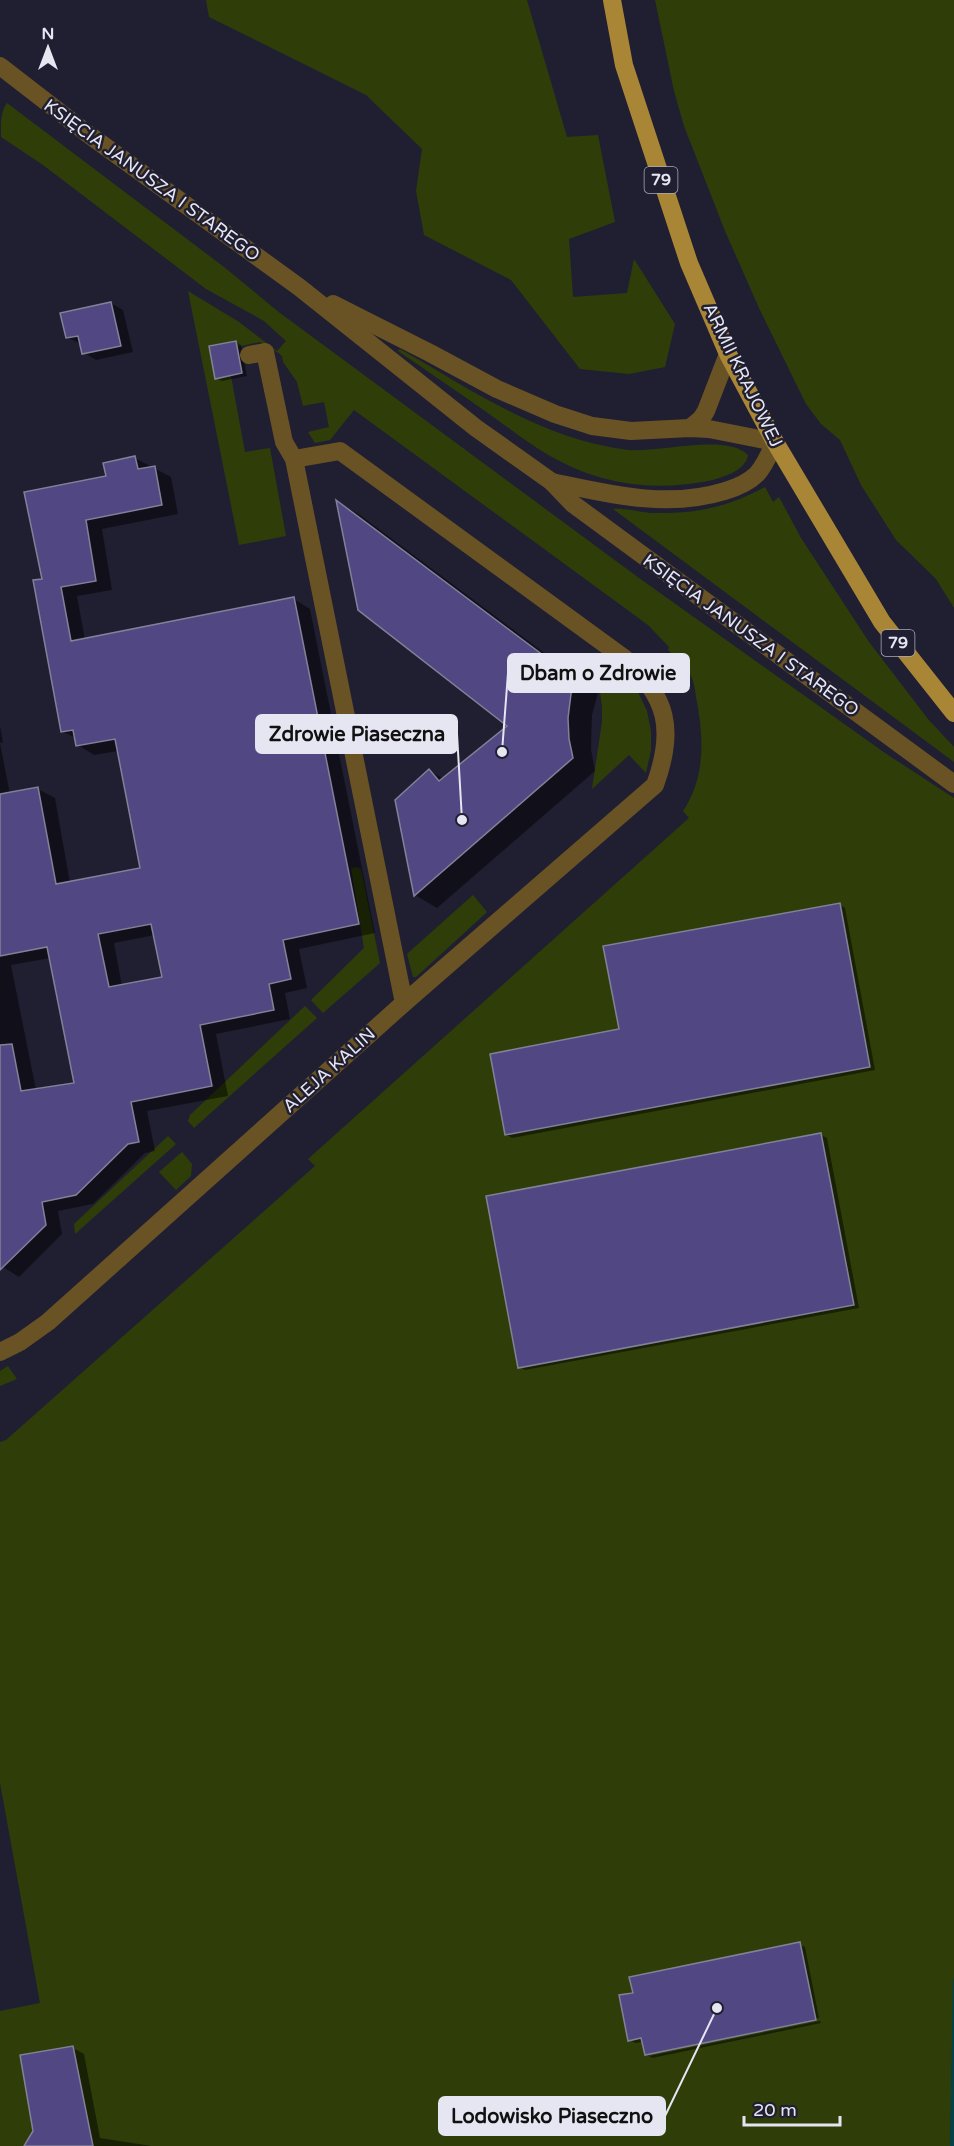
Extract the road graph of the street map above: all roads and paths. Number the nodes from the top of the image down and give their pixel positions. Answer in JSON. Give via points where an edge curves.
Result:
{"nodes":[{"id":1,"x":612,"y":0,"type":"edge"},
{"id":2,"x":2,"y":69,"type":"edge"},
{"id":3,"x":299,"y":287,"type":"junction"},
{"id":4,"x":728,"y":354,"type":"junction"},
{"id":5,"x":249,"y":355,"type":"dead end"},
{"id":6,"x":690,"y":428,"type":"junction"},
{"id":7,"x":775,"y":442,"type":"junction"},
{"id":8,"x":294,"y":459,"type":"junction"},
{"id":9,"x":552,"y":482,"type":"junction"},
{"id":10,"x":954,"y":712,"type":"edge"},
{"id":11,"x":954,"y":784,"type":"edge"},
{"id":12,"x":404,"y":1003,"type":"junction"},
{"id":13,"x":0,"y":1352,"type":"edge"}],
"edges":[{"from":1,"to":4,"type":"main road","name":"ARMII KRAJOWEJ","number":"79","via":[[624,65],[638,109],[689,262]]},
{"from":2,"to":3,"type":"street","name":"KSIĘCIA JANUSZA I STAREGO"},
{"from":3,"to":6,"type":"street","name":"KSIĘCIA JANUSZA I STAREGO","via":[[497,389],[555,414],[592,426],[631,431]]},
{"from":3,"to":9,"type":"street","name":"KSIĘCIA JANUSZA I STAREGO","via":[[476,428]]},
{"from":4,"to":6,"type":"street","via":[[706,411]]},
{"from":4,"to":7,"type":"main road","name":"ARMII KRAJOWEJ","number":"79"},
{"from":5,"to":8,"type":"street","via":[[265,352],[284,442]]},
{"from":6,"to":7,"type":"street","name":"KSIĘCIA JANUSZA I STAREGO"},
{"from":7,"to":9,"type":"street","name":"KSIĘCIA JANUSZA I STAREGO","via":[[765,463],[750,479],[701,498],[651,500]]},
{"from":7,"to":10,"type":"main road","name":"ARMII KRAJOWEJ","number":"79","via":[[882,622]]},
{"from":8,"to":12,"type":"street"},
{"from":8,"to":12,"type":"street","name":"ALEJA KALIN","via":[[340,451],[624,658],[641,673],[658,698],[664,724],[667,742],[655,785]]},
{"from":9,"to":11,"type":"street","name":"KSIĘCIA JANUSZA I STAREGO","via":[[573,504]]},
{"from":12,"to":13,"type":"street","name":"ALEJA KALIN","via":[[48,1322]]}]}
